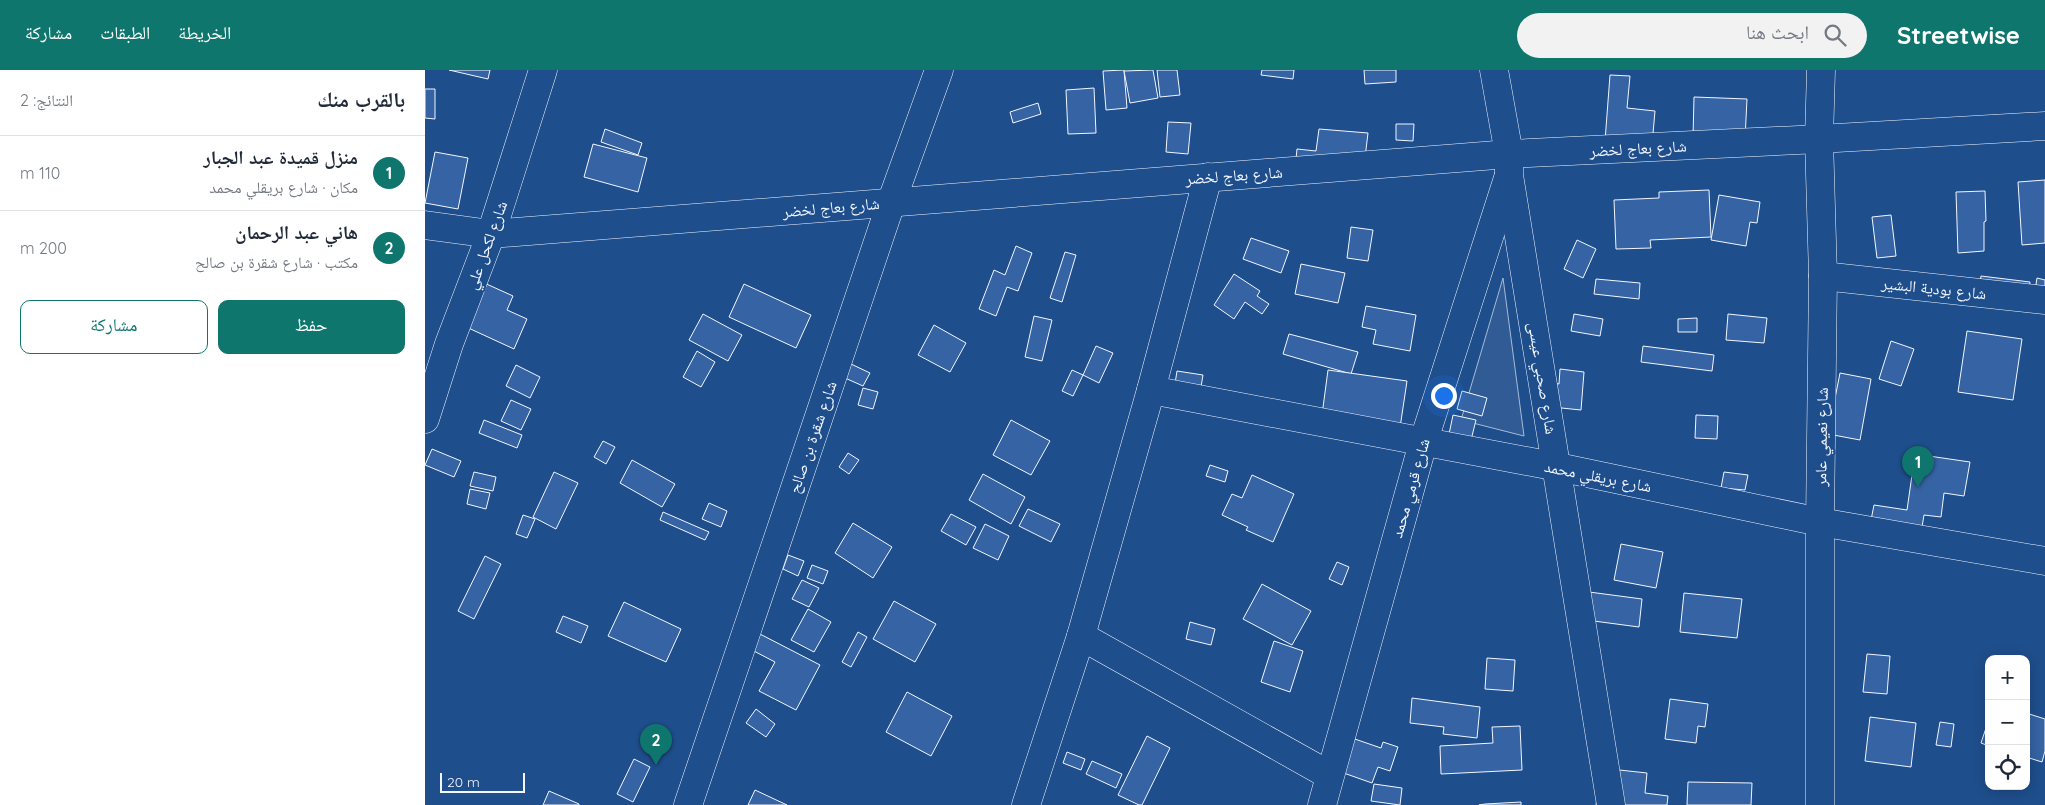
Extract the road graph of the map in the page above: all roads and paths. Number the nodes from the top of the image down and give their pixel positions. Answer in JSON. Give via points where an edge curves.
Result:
{"nodes":[{"id":1,"x":543,"y":70,"type":"edge"},
{"id":2,"x":939,"y":70,"type":"edge"},
{"id":3,"x":1494,"y":70,"type":"edge"},
{"id":4,"x":1821,"y":70,"type":"edge"},
{"id":5,"x":2045,"y":126,"type":"edge"},
{"id":6,"x":1819,"y":139,"type":"junction"},
{"id":7,"x":1509,"y":164,"type":"junction"},
{"id":8,"x":1208,"y":177,"type":"junction"},
{"id":9,"x":891,"y":203,"type":"junction"},
{"id":10,"x":425,"y":225,"type":"edge"},
{"id":11,"x":491,"y":234,"type":"junction"},
{"id":12,"x":1823,"y":276,"type":"junction"},
{"id":13,"x":2045,"y":300,"type":"edge"},
{"id":14,"x":1151,"y":390,"type":"junction"},
{"id":15,"x":425,"y":419,"type":"edge"},
{"id":16,"x":1423,"y":443,"type":"junction"},
{"id":17,"x":1558,"y":467,"type":"junction"},
{"id":18,"x":1820,"y":522,"type":"junction"},
{"id":19,"x":2045,"y":561,"type":"edge"},
{"id":20,"x":1081,"y":636,"type":"junction"},
{"id":21,"x":1329,"y":775,"type":"junction"},
{"id":22,"x":688,"y":805,"type":"edge"},
{"id":23,"x":1027,"y":805,"type":"edge"},
{"id":24,"x":1322,"y":805,"type":"edge"},
{"id":25,"x":1611,"y":805,"type":"edge"},
{"id":26,"x":1820,"y":805,"type":"edge"}],
"edges":[{"from":1,"to":11,"type":"street","name":"شارع لكحل علي"},
{"from":2,"to":9,"type":"street","name":"شارع شقرة بن صالح"},
{"from":3,"to":7,"type":"street","name":"شارع صحبي عيسى"},
{"from":4,"to":6,"type":"street","name":"شارع نعيمي عامر"},
{"from":5,"to":6,"type":"street","name":"شارع بعاج لخضر"},
{"from":6,"to":7,"type":"street","name":"شارع بعاج لخضر"},
{"from":6,"to":12,"type":"street","name":"شارع نعيمي عامر"},
{"from":7,"to":8,"type":"street","name":"شارع بعاج لخضر"},
{"from":7,"to":16,"type":"street","name":"شارع قرمي محمد"},
{"from":7,"to":17,"type":"street","name":"شارع صحبي عيسى"},
{"from":8,"to":9,"type":"street","name":"شارع بعاج لخضر"},
{"from":8,"to":14,"type":"street"},
{"from":9,"to":11,"type":"street","name":"شارع بعاج لخضر"},
{"from":9,"to":22,"type":"street","name":"شارع شقرة بن صالح"},
{"from":10,"to":11,"type":"street","name":"شارع بعاج لخضر"},
{"from":11,"to":15,"type":"street","name":"شارع لكحل علي","via":[[449,344]]},
{"from":12,"to":13,"type":"street","name":"شارع بودية البشير"},
{"from":12,"to":18,"type":"street","name":"شارع نعيمي عامر"},
{"from":14,"to":16,"type":"street","name":"شارع بريقلي محمد"},
{"from":14,"to":20,"type":"street"},
{"from":16,"to":17,"type":"street","name":"شارع بريقلي محمد"},
{"from":16,"to":21,"type":"street","name":"شارع قرمي محمد"},
{"from":17,"to":18,"type":"street","name":"شارع بريقلي محمد"},
{"from":17,"to":25,"type":"street","name":"شارع صحبي عيسى"},
{"from":18,"to":19,"type":"street","name":"شارع بريقلي محمد"},
{"from":18,"to":26,"type":"street","name":"شارع نعيمي عامر"},
{"from":20,"to":21,"type":"street"},
{"from":20,"to":23,"type":"street"},
{"from":21,"to":24,"type":"street","name":"شارع قرمي محمد"}]}
